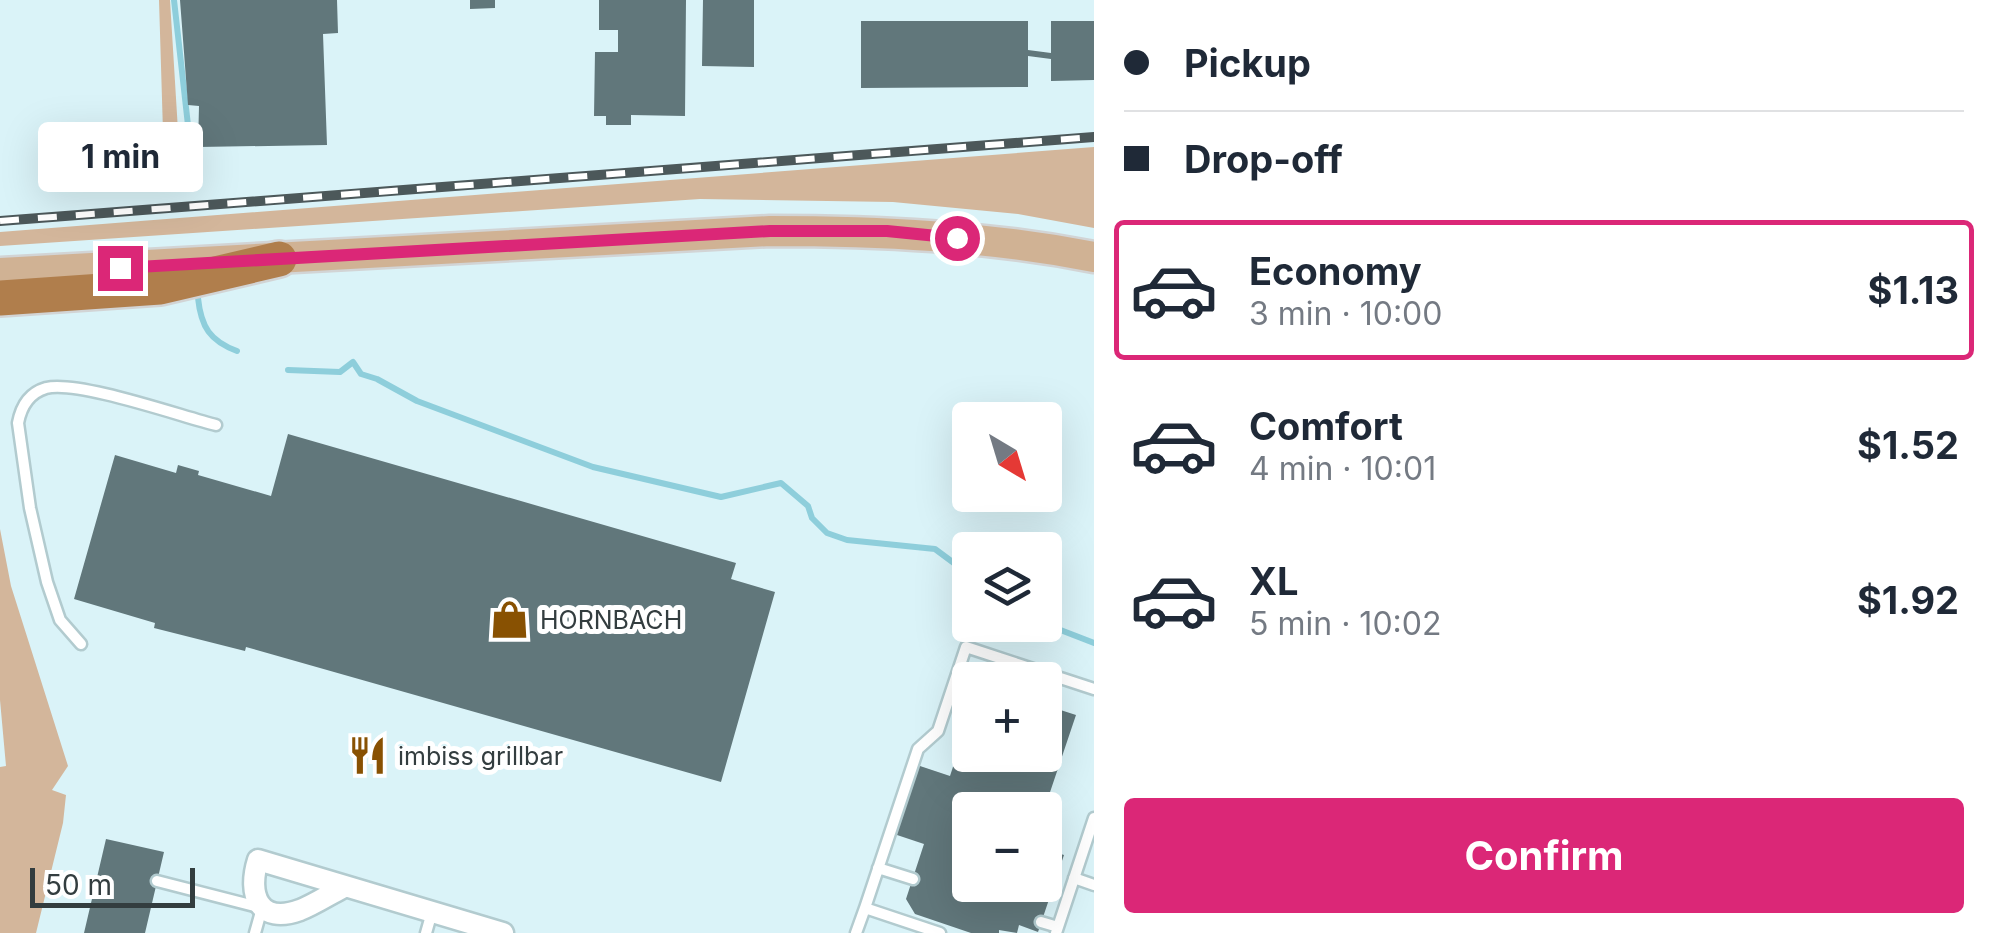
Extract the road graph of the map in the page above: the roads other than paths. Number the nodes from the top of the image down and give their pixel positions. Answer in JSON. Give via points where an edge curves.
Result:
{"nodes":[{"id":1,"x":1094,"y":256,"type":"edge"},
{"id":2,"x":279,"y":260,"type":"junction"},
{"id":3,"x":0,"y":274,"type":"edge"},
{"id":4,"x":0,"y":298,"type":"edge"},
{"id":5,"x":216,"y":425,"type":"dead end"},
{"id":6,"x":81,"y":644,"type":"dead end"},
{"id":7,"x":1094,"y":689,"type":"edge"},
{"id":8,"x":1094,"y":818,"type":"edge"},
{"id":9,"x":878,"y":868,"type":"junction"},
{"id":10,"x":1074,"y":878,"type":"junction"},
{"id":11,"x":912,"y":879,"type":"dead end"},
{"id":12,"x":157,"y":881,"type":"dead end"},
{"id":13,"x":1094,"y":884,"type":"edge"},
{"id":14,"x":344,"y":887,"type":"junction"},
{"id":15,"x":262,"y":908,"type":"junction"},
{"id":16,"x":865,"y":908,"type":"junction"},
{"id":17,"x":1041,"y":922,"type":"dead end"},
{"id":18,"x":429,"y":923,"type":"edge"},
{"id":19,"x":1057,"y":930,"type":"edge"},
{"id":20,"x":255,"y":933,"type":"edge"},
{"id":21,"x":503,"y":933,"type":"edge"},
{"id":22,"x":856,"y":933,"type":"edge"},
{"id":23,"x":940,"y":933,"type":"edge"}],
"edges":[{"from":1,"to":2,"type":"main road","via":[[887,231],[770,231]]},
{"from":2,"to":3,"type":"main road"},
{"from":2,"to":4,"type":"highway","via":[[160,287]]},
{"from":5,"to":6,"type":"lane","via":[[51,386],[20,410],[30,508],[47,582],[60,620]]},
{"from":7,"to":9,"type":"lane","via":[[966,647],[938,731],[918,749]]},
{"from":8,"to":10,"type":"lane"},
{"from":9,"to":11,"type":"lane"},
{"from":9,"to":16,"type":"lane"},
{"from":10,"to":13,"type":"lane"},
{"from":10,"to":19,"type":"lane"},
{"from":12,"to":15,"type":"lane"},
{"from":14,"to":15,"type":"street","via":[[299,910],[280,914]]},
{"from":14,"to":15,"type":"street","via":[[258,860],[253,894]]},
{"from":14,"to":18,"type":"street"},
{"from":15,"to":20,"type":"lane"},
{"from":16,"to":22,"type":"lane"},
{"from":16,"to":23,"type":"lane"},
{"from":17,"to":19,"type":"lane"},
{"from":18,"to":21,"type":"street"}]}
